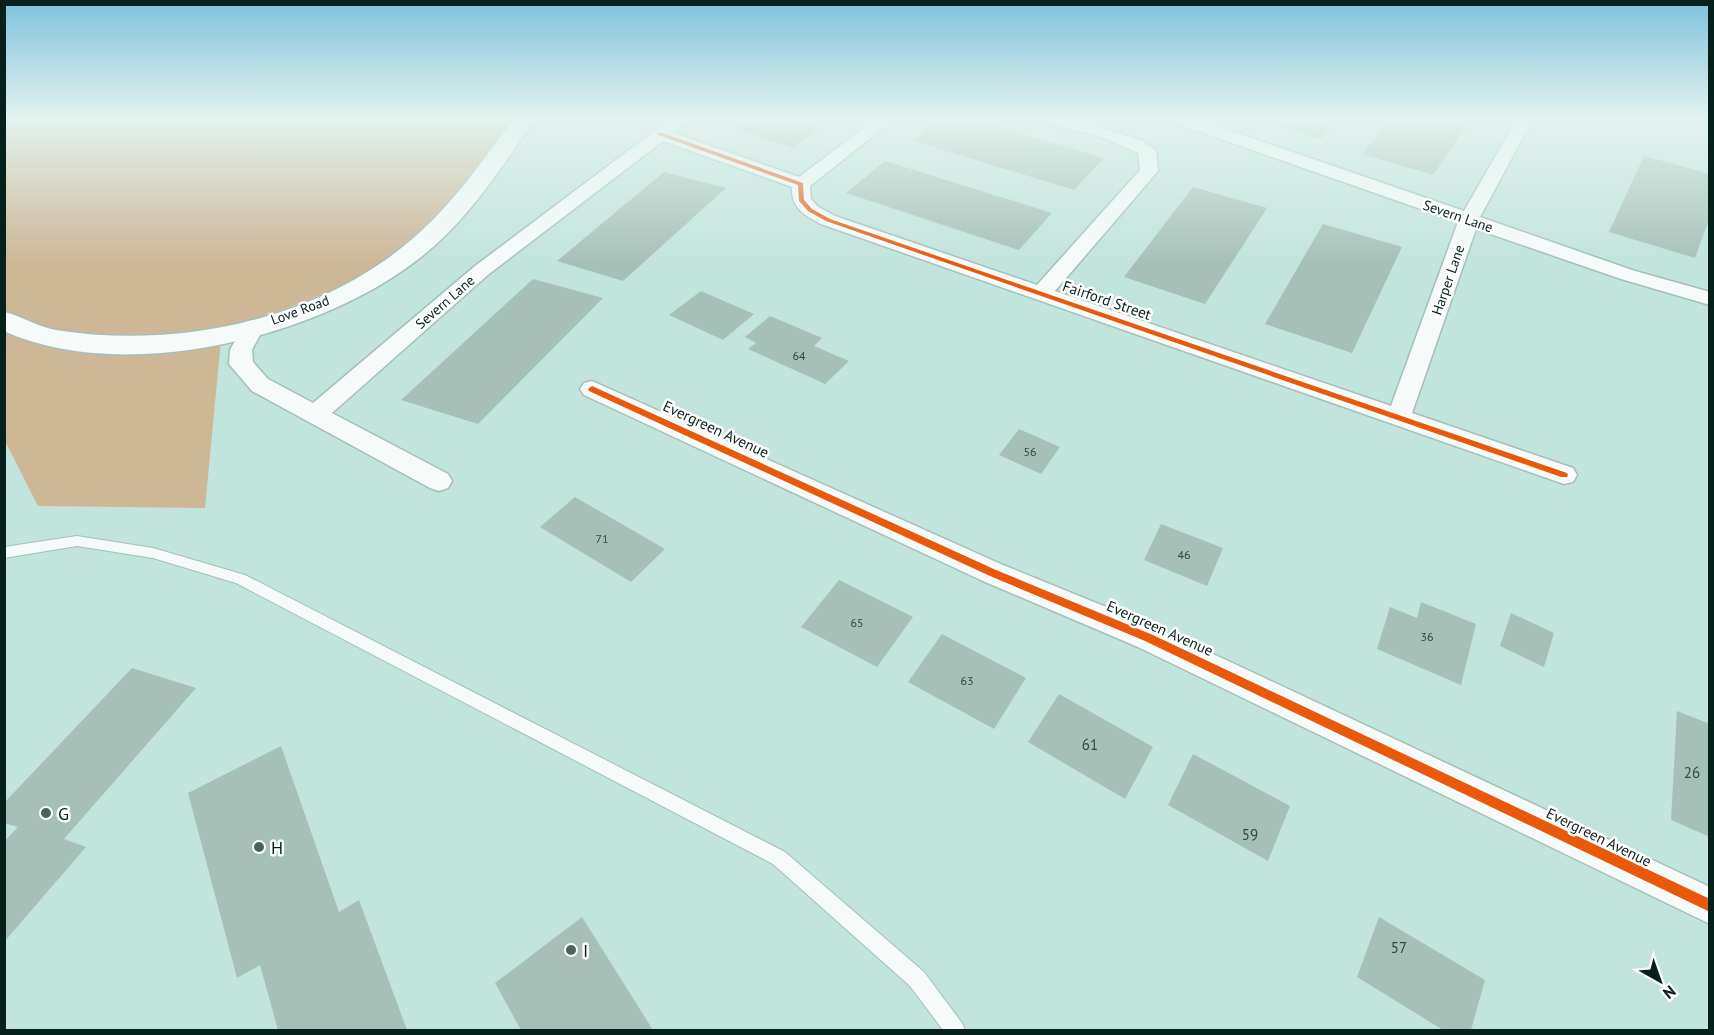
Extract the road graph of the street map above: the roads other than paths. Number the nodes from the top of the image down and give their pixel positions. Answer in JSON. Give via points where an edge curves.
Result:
{"nodes":[{"id":1,"x":489,"y":165,"type":"edge"},
{"id":2,"x":619,"y":165,"type":"edge"},
{"id":3,"x":748,"y":165,"type":"edge"},
{"id":4,"x":826,"y":165,"type":"edge"},
{"id":5,"x":1149,"y":165,"type":"edge"},
{"id":6,"x":1317,"y":165,"type":"edge"},
{"id":7,"x":1499,"y":165,"type":"edge"},
{"id":8,"x":801,"y":184,"type":"junction"},
{"id":9,"x":1469,"y":220,"type":"junction"},
{"id":10,"x":1041,"y":294,"type":"junction"},
{"id":11,"x":1710,"y":299,"type":"edge"},
{"id":12,"x":4,"y":320,"type":"edge"},
{"id":13,"x":253,"y":327,"type":"junction"},
{"id":14,"x":592,"y":389,"type":"dead end"},
{"id":15,"x":315,"y":414,"type":"junction"},
{"id":16,"x":1399,"y":417,"type":"junction"},
{"id":17,"x":1564,"y":475,"type":"dead end"},
{"id":18,"x":440,"y":482,"type":"dead end"},
{"id":19,"x":4,"y":553,"type":"edge"},
{"id":20,"x":1710,"y":906,"type":"edge"},
{"id":21,"x":955,"y":1030,"type":"edge"}],
"edges":[{"from":1,"to":13,"type":"street","name":"Love Road","via":[[452,213],[414,251],[328,301]]},
{"from":2,"to":15,"type":"street","name":"Severn Lane","via":[[482,270]]},
{"from":3,"to":8,"type":"street"},
{"from":4,"to":8,"type":"street"},
{"from":5,"to":10,"type":"street","via":[[1149,171]]},
{"from":6,"to":9,"type":"street","name":"Severn Lane"},
{"from":7,"to":9,"type":"street","name":"Harper Lane"},
{"from":8,"to":10,"type":"street","name":"Fairford Street","via":[[801,200],[828,220]]},
{"from":9,"to":11,"type":"street","name":"Severn Lane"},
{"from":9,"to":16,"type":"street","name":"Harper Lane"},
{"from":10,"to":16,"type":"street","name":"Fairford Street"},
{"from":12,"to":13,"type":"street","name":"Love Road","via":[[55,339],[113,345],[191,340]]},
{"from":13,"to":15,"type":"street","via":[[241,350],[241,364],[260,385]]},
{"from":14,"to":20,"type":"street","name":"Evergreen Avenue","via":[[993,573],[1149,638]]},
{"from":15,"to":18,"type":"street"},
{"from":16,"to":17,"type":"street","name":"Fairford Street"},
{"from":19,"to":21,"type":"lane","via":[[77,541],[153,553],[240,579],[779,858],[917,979]]}]}
